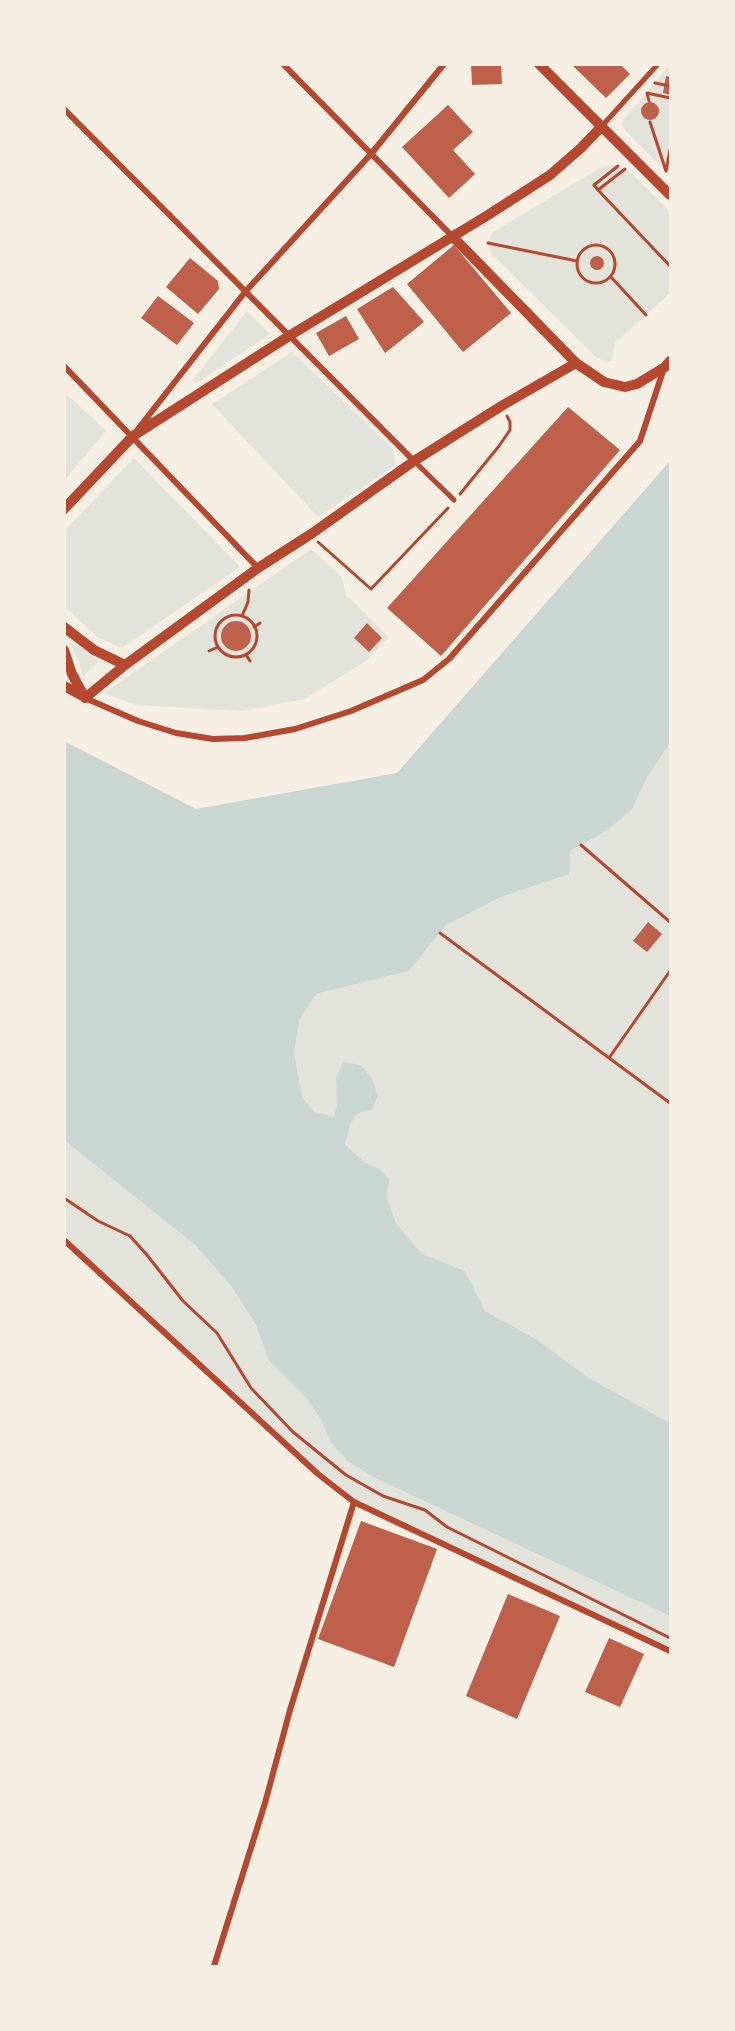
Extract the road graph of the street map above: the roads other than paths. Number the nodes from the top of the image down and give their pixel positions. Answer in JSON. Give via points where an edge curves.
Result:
{"nodes":[{"id":1,"x":283,"y":64,"type":"edge"},
{"id":2,"x":444,"y":64,"type":"edge"},
{"id":3,"x":538,"y":64,"type":"edge"},
{"id":4,"x":658,"y":64,"type":"edge"},
{"id":5,"x":64,"y":109,"type":"edge"},
{"id":6,"x":601,"y":128,"type":"junction"},
{"id":7,"x":371,"y":154,"type":"junction"},
{"id":8,"x":670,"y":195,"type":"edge"},
{"id":9,"x":452,"y":236,"type":"junction"},
{"id":10,"x":246,"y":292,"type":"junction"},
{"id":11,"x":289,"y":336,"type":"junction"},
{"id":12,"x":576,"y":363,"type":"junction"},
{"id":13,"x":668,"y":364,"type":"edge"},
{"id":14,"x":64,"y":366,"type":"edge"},
{"id":15,"x":133,"y":436,"type":"junction"},
{"id":16,"x":414,"y":461,"type":"junction"},
{"id":17,"x":454,"y":500,"type":"road end"},
{"id":18,"x":64,"y":509,"type":"edge"},
{"id":19,"x":254,"y":571,"type":"junction"},
{"id":20,"x":64,"y":627,"type":"edge"},
{"id":21,"x":64,"y":650,"type":"edge"},
{"id":22,"x":125,"y":665,"type":"junction"},
{"id":23,"x":64,"y":686,"type":"edge"},
{"id":24,"x":85,"y":698,"type":"junction"},
{"id":25,"x":64,"y":1240,"type":"edge"},
{"id":26,"x":354,"y":1502,"type":"junction"},
{"id":27,"x":670,"y":1651,"type":"edge"},
{"id":28,"x":214,"y":1966,"type":"edge"}],
"edges":[{"from":1,"to":7,"type":"street"},
{"from":2,"to":7,"type":"street"},
{"from":3,"to":6,"type":"main road"},
{"from":4,"to":6,"type":"street"},
{"from":5,"to":10,"type":"street"},
{"from":6,"to":8,"type":"main road"},
{"from":6,"to":9,"type":"main road","via":[[550,175]]},
{"from":7,"to":9,"type":"street"},
{"from":7,"to":10,"type":"street"},
{"from":9,"to":11,"type":"main road"},
{"from":9,"to":12,"type":"main road"},
{"from":10,"to":11,"type":"street"},
{"from":10,"to":15,"type":"street"},
{"from":11,"to":15,"type":"main road"},
{"from":11,"to":16,"type":"street"},
{"from":12,"to":13,"type":"main road","via":[[604,382],[625,387],[637,384]]},
{"from":12,"to":16,"type":"main road"},
{"from":13,"to":24,"type":"street","via":[[640,441],[449,660],[423,680],[306,726],[245,738],[213,739],[176,733]]},
{"from":14,"to":15,"type":"street"},
{"from":15,"to":18,"type":"main road"},
{"from":15,"to":19,"type":"street"},
{"from":16,"to":17,"type":"street"},
{"from":16,"to":19,"type":"main road"},
{"from":19,"to":22,"type":"main road"},
{"from":20,"to":22,"type":"main road","via":[[94,650]]},
{"from":21,"to":24,"type":"main road"},
{"from":22,"to":24,"type":"main road"},
{"from":23,"to":24,"type":"main road"},
{"from":25,"to":26,"type":"street","via":[[318,1474]]},
{"from":26,"to":27,"type":"street"},
{"from":26,"to":28,"type":"street"}]}
